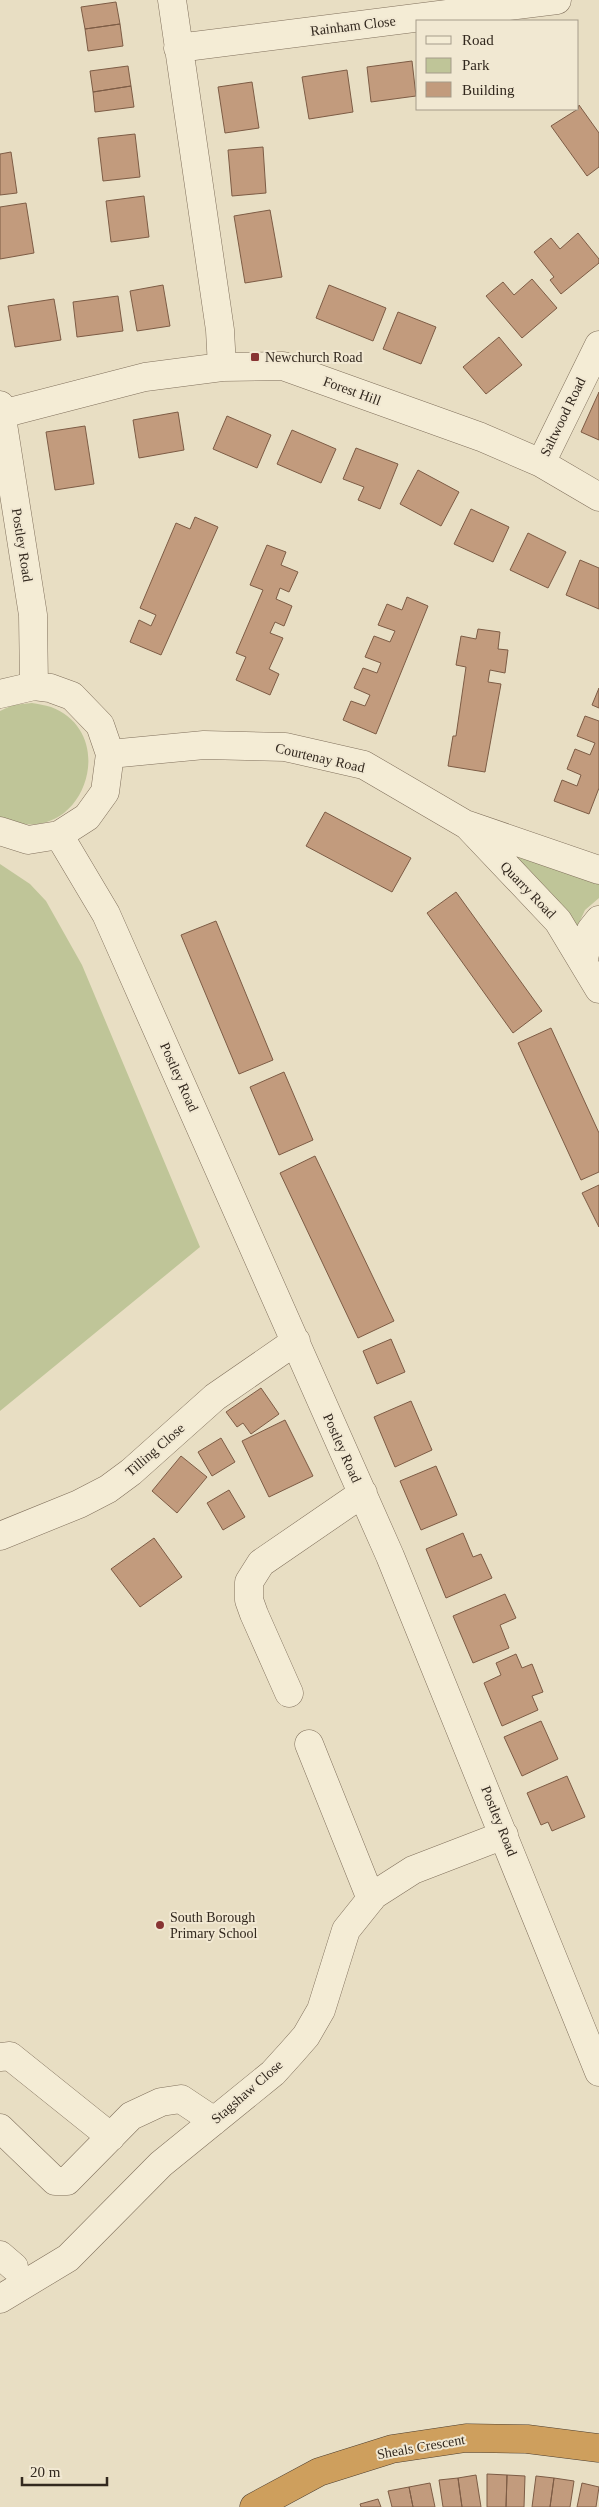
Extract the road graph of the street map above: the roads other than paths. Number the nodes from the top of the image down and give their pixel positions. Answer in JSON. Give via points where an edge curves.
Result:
{"nodes":[{"id":1,"x":172,"y":0,"type":"edge"},
{"id":2,"x":557,"y":0,"type":"edge"},
{"id":3,"x":178,"y":48,"type":"junction"},
{"id":4,"x":599,"y":345,"type":"edge"},
{"id":5,"x":222,"y":367,"type":"junction"},
{"id":6,"x":1,"y":410,"type":"edge"},
{"id":7,"x":541,"y":463,"type":"junction"},
{"id":8,"x":599,"y":497,"type":"edge"},
{"id":9,"x":34,"y":686,"type":"junction"},
{"id":10,"x":0,"y":694,"type":"edge"},
{"id":11,"x":110,"y":754,"type":"junction"},
{"id":12,"x":465,"y":824,"type":"junction"},
{"id":13,"x":0,"y":831,"type":"edge"},
{"id":14,"x":59,"y":835,"type":"junction"},
{"id":15,"x":599,"y":870,"type":"edge"},
{"id":16,"x":599,"y":920,"type":"edge"},
{"id":17,"x":583,"y":962,"type":"junction"},
{"id":18,"x":599,"y":988,"type":"edge"},
{"id":19,"x":296,"y":1341,"type":"junction"},
{"id":20,"x":363,"y":1493,"type":"junction"},
{"id":21,"x":0,"y":1536,"type":"edge"},
{"id":22,"x":289,"y":1694,"type":"dead end"},
{"id":23,"x":309,"y":1744,"type":"dead end"},
{"id":24,"x":504,"y":1835,"type":"junction"},
{"id":25,"x":371,"y":1898,"type":"junction"},
{"id":26,"x":0,"y":2057,"type":"edge"},
{"id":27,"x":599,"y":2072,"type":"edge"},
{"id":28,"x":214,"y":2120,"type":"junction"},
{"id":29,"x":0,"y":2128,"type":"edge"},
{"id":30,"x":110,"y":2137,"type":"junction"},
{"id":31,"x":0,"y":2299,"type":"edge"},
{"id":32,"x":599,"y":2448,"type":"edge"},
{"id":33,"x":254,"y":2507,"type":"edge"}],
"edges":[{"from":1,"to":3,"type":"street"},
{"from":2,"to":3,"type":"street","name":"Rainham Close"},
{"from":3,"to":5,"type":"street","via":[[220,330]]},
{"from":4,"to":7,"type":"street","name":"Saltwood Road"},
{"from":5,"to":6,"type":"street","name":"Forest Hill","via":[[145,377]]},
{"from":5,"to":7,"type":"street","name":"Forest Hill","via":[[283,366],[481,437]]},
{"from":6,"to":9,"type":"street","name":"Postley Road","via":[[33,615]]},
{"from":7,"to":8,"type":"street","name":"Forest Hill"},
{"from":9,"to":10,"type":"street"},
{"from":9,"to":11,"type":"street","via":[[72,696],[100,725]]},
{"from":11,"to":12,"type":"street","name":"Courtenay Road","via":[[204,745],[284,747],[364,766]]},
{"from":11,"to":14,"type":"street","via":[[104,792],[87,817]]},
{"from":12,"to":15,"type":"street","name":"Courtenay Road"},
{"from":12,"to":17,"type":"street","name":"Quarry Road","via":[[558,921]]},
{"from":13,"to":14,"type":"street","via":[[28,840]]},
{"from":14,"to":19,"type":"street","name":"Postley Road","via":[[106,914]]},
{"from":16,"to":17,"type":"street","via":[[591,930]]},
{"from":17,"to":18,"type":"street","name":"Quarry Road"},
{"from":19,"to":20,"type":"street","name":"Postley Road"},
{"from":19,"to":21,"type":"street","name":"Tilling Close","via":[[214,1397],[108,1489]]},
{"from":20,"to":22,"type":"street","via":[[261,1563],[249,1582],[249,1600]]},
{"from":20,"to":24,"type":"street","name":"Postley Road"},
{"from":23,"to":25,"type":"street"},
{"from":24,"to":25,"type":"street","name":"Stagshaw Close","via":[[413,1870]]},
{"from":24,"to":27,"type":"street","name":"Postley Road"},
{"from":25,"to":28,"type":"street","name":"Stagshaw Close","via":[[346,1930],[321,2010],[306,2036],[273,2073]]},
{"from":26,"to":30,"type":"street","via":[[10,2056]]},
{"from":28,"to":30,"type":"street","via":[[181,2099],[161,2102],[131,2116]]},
{"from":28,"to":31,"type":"street","name":"Stagshaw Close","via":[[161,2164],[68,2258]]},
{"from":29,"to":30,"type":"street","via":[[55,2180],[61,2181],[67,2181]]},
{"from":32,"to":33,"type":"highway","name":"Sheals Crescent","via":[[527,2439],[466,2438],[392,2449],[319,2472]]}]}
